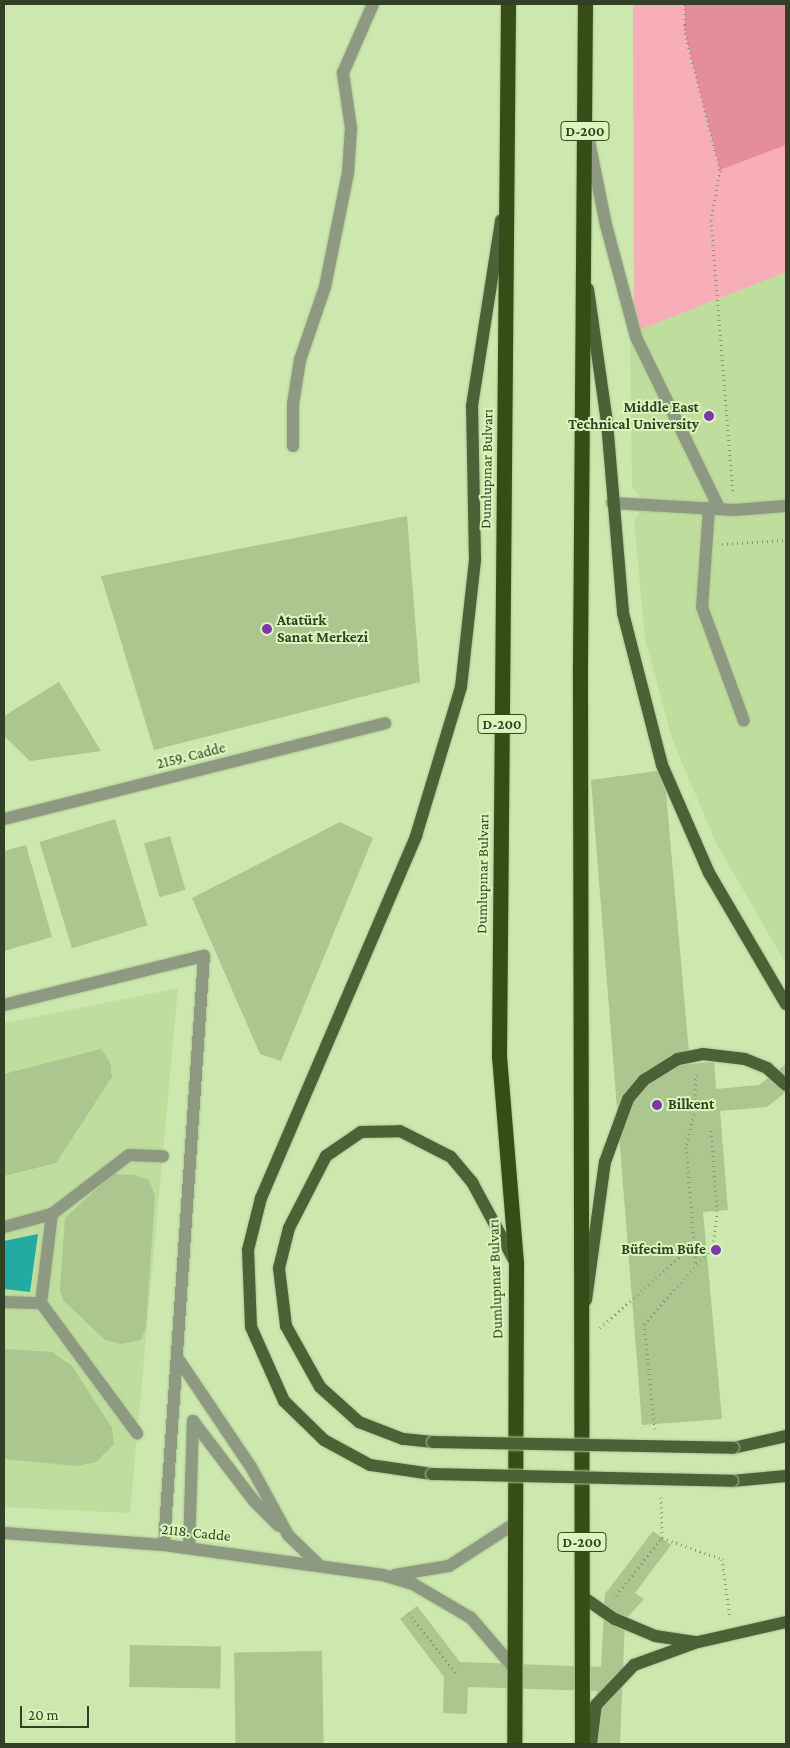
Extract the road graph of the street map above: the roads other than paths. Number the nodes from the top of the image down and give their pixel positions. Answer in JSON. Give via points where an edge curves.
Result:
{"nodes":[{"id":1,"x":372,"y":4,"type":"edge"},
{"id":2,"x":508,"y":4,"type":"edge"},
{"id":3,"x":585,"y":4,"type":"edge"},
{"id":4,"x":585,"y":119,"type":"junction"},
{"id":5,"x":507,"y":183,"type":"junction"},
{"id":6,"x":584,"y":259,"type":"junction"},
{"id":7,"x":293,"y":446,"type":"dead end"},
{"id":8,"x":612,"y":503,"type":"junction"},
{"id":9,"x":786,"y":506,"type":"edge"},
{"id":10,"x":714,"y":508,"type":"junction"},
{"id":11,"x":744,"y":721,"type":"dead end"},
{"id":12,"x":385,"y":724,"type":"dead end"},
{"id":13,"x":4,"y":819,"type":"edge"},
{"id":14,"x":786,"y":1004,"type":"edge"},
{"id":15,"x":4,"y":1005,"type":"edge"},
{"id":16,"x":786,"y":1085,"type":"edge"},
{"id":17,"x":163,"y":1156,"type":"dead end"},
{"id":18,"x":52,"y":1214,"type":"junction"},
{"id":19,"x":4,"y":1227,"type":"edge"},
{"id":20,"x":516,"y":1264,"type":"junction"},
{"id":21,"x":4,"y":1302,"type":"edge"},
{"id":22,"x":40,"y":1304,"type":"junction"},
{"id":23,"x":581,"y":1343,"type":"junction"},
{"id":24,"x":179,"y":1360,"type":"junction"},
{"id":25,"x":137,"y":1433,"type":"dead end"},
{"id":26,"x":786,"y":1436,"type":"edge"},
{"id":27,"x":786,"y":1441,"type":"edge"},
{"id":28,"x":733,"y":1448,"type":"junction"},
{"id":29,"x":786,"y":1476,"type":"edge"},
{"id":30,"x":517,"y":1522,"type":"junction"},
{"id":31,"x":4,"y":1533,"type":"edge"},
{"id":32,"x":288,"y":1535,"type":"junction"},
{"id":33,"x":164,"y":1545,"type":"junction"},
{"id":34,"x":190,"y":1548,"type":"junction"},
{"id":35,"x":318,"y":1563,"type":"junction"},
{"id":36,"x":383,"y":1575,"type":"junction"},
{"id":37,"x":583,"y":1597,"type":"junction"},
{"id":38,"x":786,"y":1622,"type":"edge"},
{"id":39,"x":698,"y":1642,"type":"junction"},
{"id":40,"x":514,"y":1668,"type":"junction"},
{"id":41,"x":514,"y":1744,"type":"edge"},
{"id":42,"x":582,"y":1744,"type":"edge"},
{"id":43,"x":591,"y":1744,"type":"edge"}],
"edges":[{"from":1,"to":7,"type":"street","via":[[343,73],[351,128],[348,173],[325,287],[300,360],[293,404]]},
{"from":2,"to":5,"type":"highway","name":"Dumlupınar Bulvarı","number":"D-200"},
{"from":3,"to":4,"type":"highway","number":"D-200"},
{"from":4,"to":6,"type":"highway","number":"D-200"},
{"from":4,"to":10,"type":"street","via":[[606,225],[636,337]]},
{"from":5,"to":20,"type":"highway","name":"Dumlupınar Bulvarı","number":"D-200","via":[[499,1056]]},
{"from":5,"to":29,"type":"main road","bridge":true,"via":[[472,406],[475,560],[461,687],[416,836],[261,1198],[248,1250],[251,1327],[284,1401],[324,1440],[370,1465],[432,1474],[732,1481]]},
{"from":6,"to":8,"type":"main road","via":[[607,422]]},
{"from":6,"to":23,"type":"highway","number":"D-200"},
{"from":8,"to":10,"type":"street"},
{"from":8,"to":14,"type":"main road","via":[[623,613],[662,765],[709,873]]},
{"from":9,"to":10,"type":"street","via":[[734,510]]},
{"from":10,"to":11,"type":"street","via":[[704,545],[702,607]]},
{"from":12,"to":13,"type":"street","name":"2159. Cadde"},
{"from":15,"to":24,"type":"street","via":[[204,956]]},
{"from":16,"to":23,"type":"main road","via":[[767,1068],[746,1060],[703,1054],[678,1059],[660,1069],[628,1098],[605,1162]]},
{"from":17,"to":18,"type":"street","via":[[129,1155]]},
{"from":18,"to":19,"type":"street"},
{"from":18,"to":22,"type":"street"},
{"from":20,"to":28,"type":"main road","bridge":true,"via":[[472,1182],[450,1157],[400,1131],[360,1132],[326,1156],[289,1228],[279,1268],[286,1326],[320,1387],[359,1422],[403,1439]]},
{"from":20,"to":30,"type":"highway","name":"Dumlupınar Bulvarı","number":"D-200"},
{"from":21,"to":22,"type":"street"},
{"from":22,"to":25,"type":"street"},
{"from":23,"to":37,"type":"highway","number":"D-200"},
{"from":24,"to":32,"type":"street","via":[[251,1467]]},
{"from":24,"to":33,"type":"street"},
{"from":26,"to":28,"type":"main road"},
{"from":27,"to":28,"type":"main road"},
{"from":30,"to":36,"type":"street","via":[[449,1566],[415,1574]]},
{"from":30,"to":40,"type":"highway","name":"Dumlupınar Bulvarı","number":"D-200"},
{"from":31,"to":33,"type":"street","name":"2118. Cadde"},
{"from":32,"to":34,"type":"street","via":[[254,1501],[193,1421]]},
{"from":32,"to":35,"type":"street"},
{"from":33,"to":34,"type":"street","name":"2118. Cadde"},
{"from":34,"to":35,"type":"street","name":"2118. Cadde"},
{"from":35,"to":36,"type":"street","name":"2118. Cadde"},
{"from":36,"to":40,"type":"street","via":[[413,1584],[471,1618]]},
{"from":37,"to":39,"type":"main road","via":[[615,1619],[655,1636]]},
{"from":37,"to":42,"type":"highway","number":"D-200"},
{"from":38,"to":39,"type":"main road"},
{"from":39,"to":43,"type":"main road","via":[[634,1665],[596,1705]]},
{"from":40,"to":41,"type":"highway","name":"Dumlupınar Bulvarı","number":"D-200"}]}
